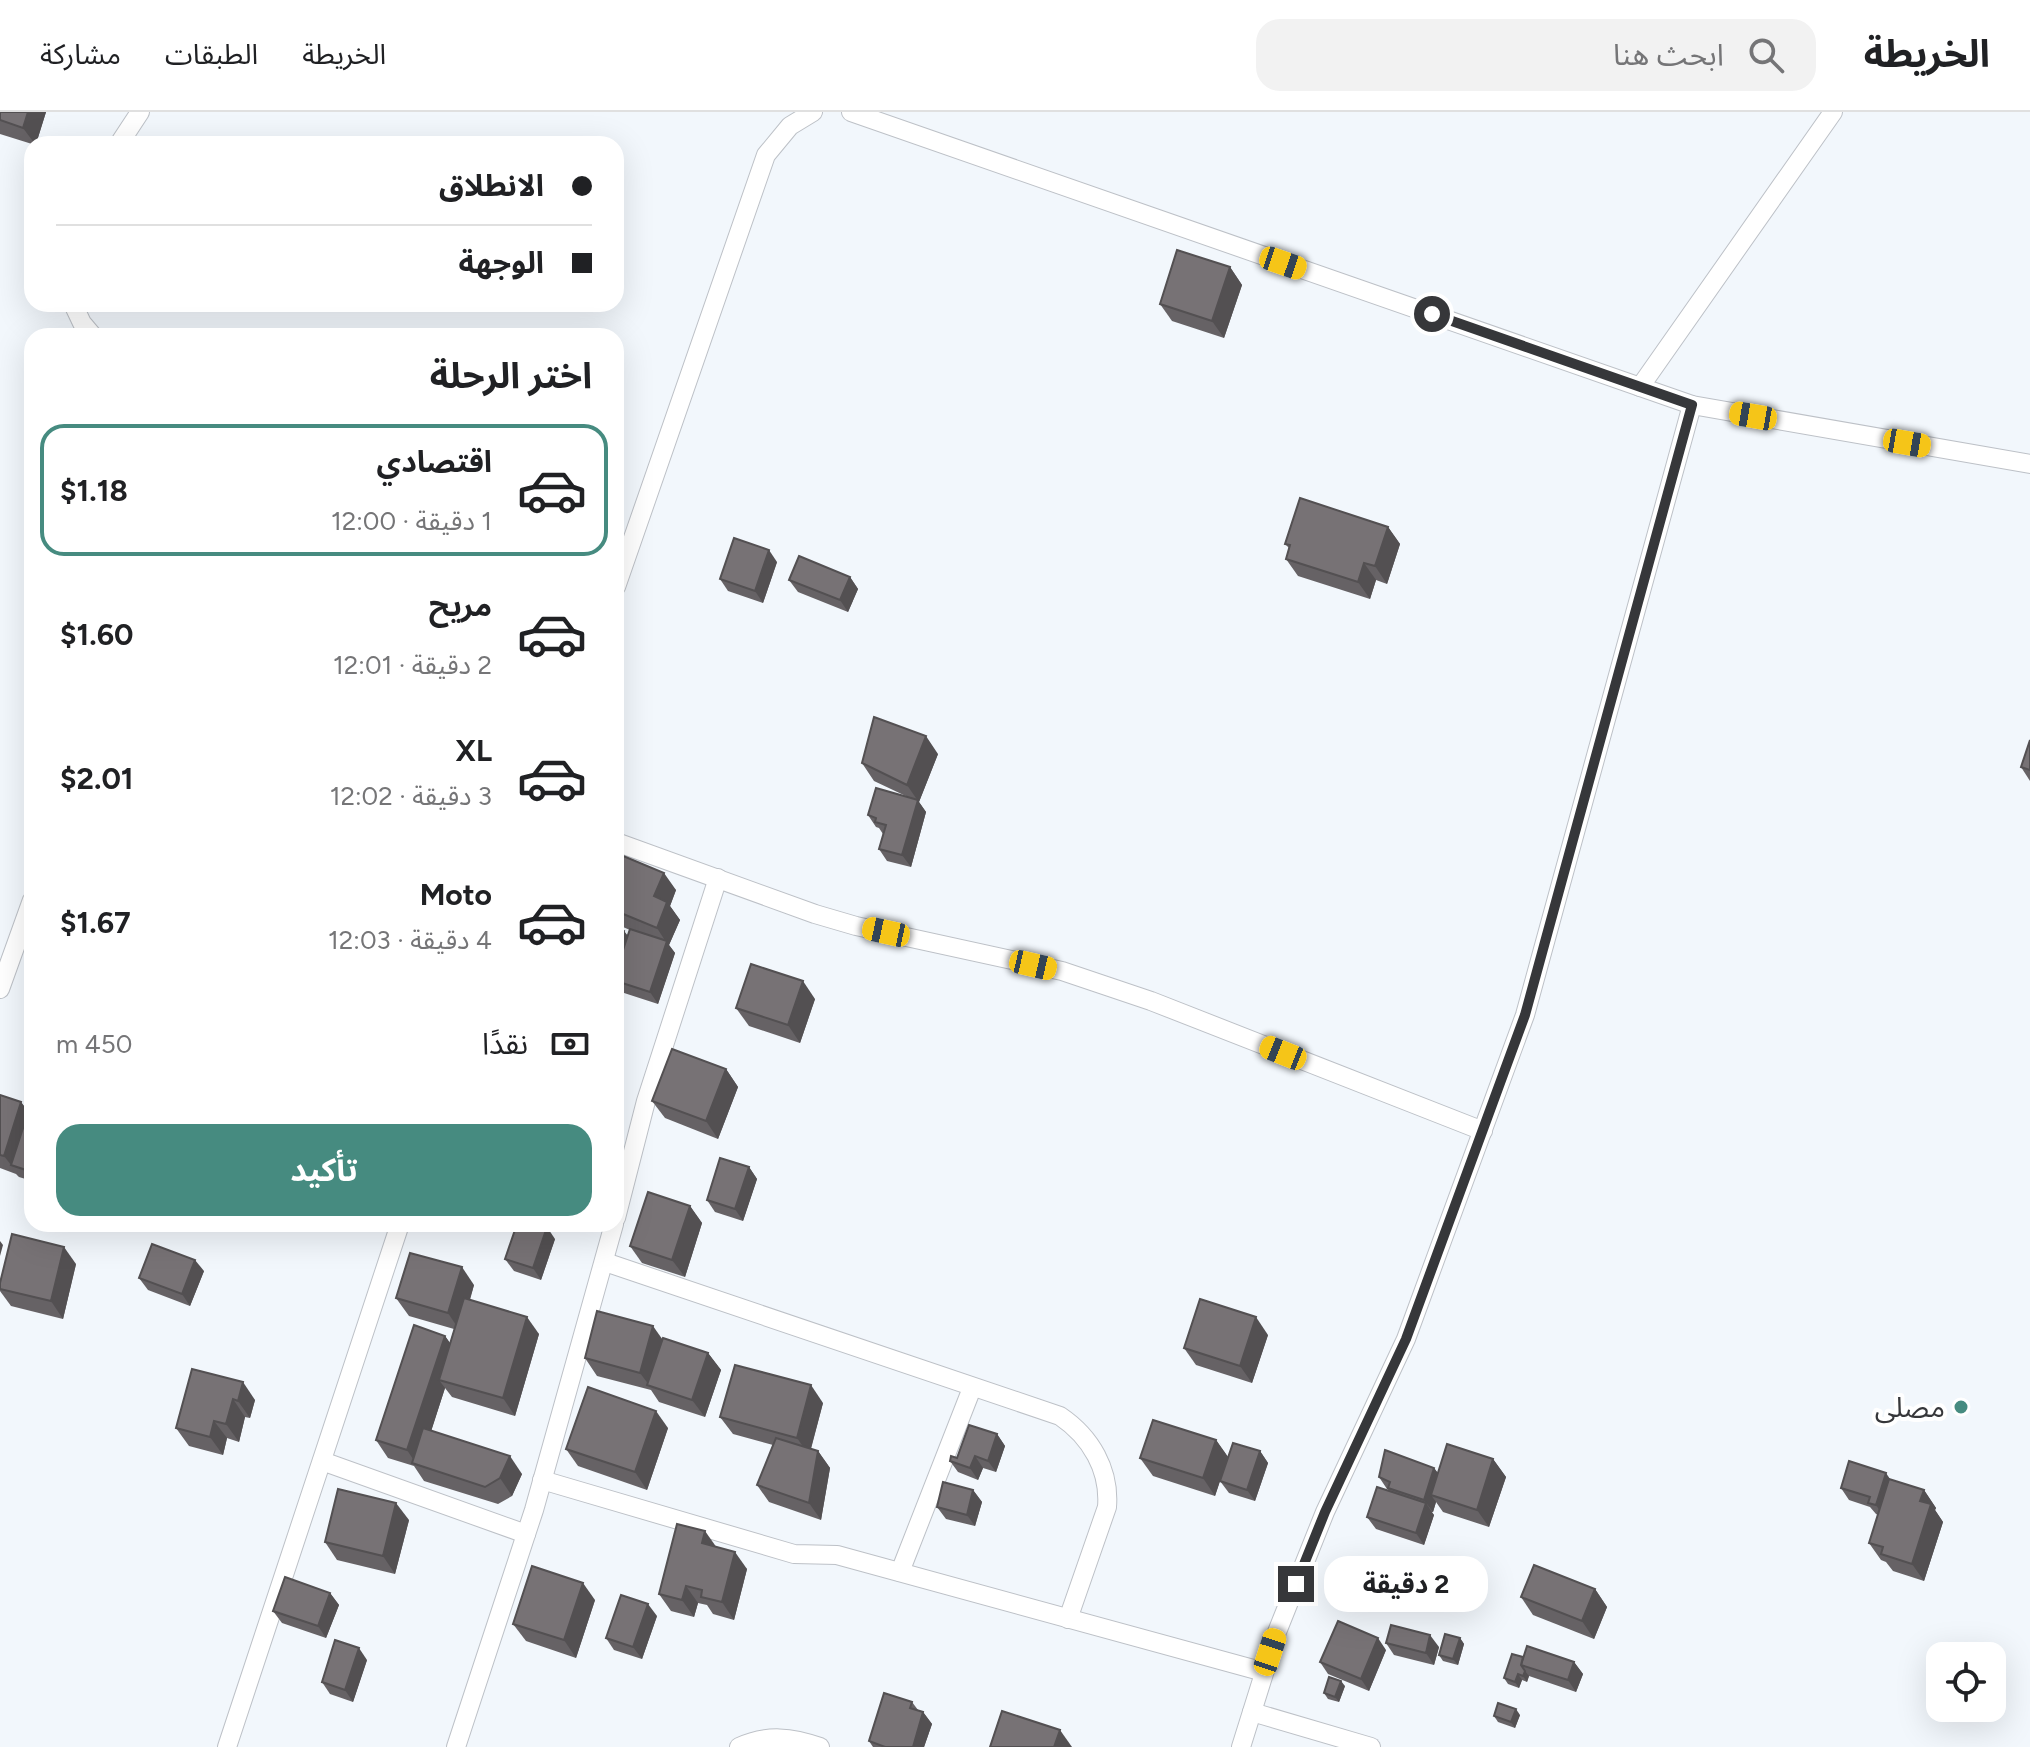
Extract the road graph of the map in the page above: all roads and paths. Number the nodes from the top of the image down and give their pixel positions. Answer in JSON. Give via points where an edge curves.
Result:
{"nodes":[{"id":1,"x":140,"y":112,"type":"edge"},
{"id":2,"x":813,"y":112,"type":"edge"},
{"id":3,"x":851,"y":112,"type":"edge"},
{"id":4,"x":1833,"y":112,"type":"edge"},
{"id":5,"x":124,"y":136,"type":"edge"},
{"id":6,"x":1640,"y":387,"type":"junction"},
{"id":7,"x":1692,"y":405,"type":"junction"},
{"id":8,"x":2030,"y":464,"type":"edge"},
{"id":9,"x":624,"y":564,"type":"edge"},
{"id":10,"x":624,"y":845,"type":"edge"},
{"id":11,"x":718,"y":878,"type":"junction"},
{"id":12,"x":24,"y":922,"type":"edge"},
{"id":13,"x":0,"y":989,"type":"edge"},
{"id":14,"x":1483,"y":1131,"type":"junction"},
{"id":15,"x":624,"y":1187,"type":"edge"},
{"id":16,"x":397,"y":1232,"type":"edge"},
{"id":17,"x":612,"y":1232,"type":"edge"},
{"id":18,"x":605,"y":1262,"type":"junction"},
{"id":19,"x":972,"y":1388,"type":"junction"},
{"id":20,"x":322,"y":1461,"type":"junction"},
{"id":21,"x":542,"y":1480,"type":"junction"},
{"id":22,"x":526,"y":1534,"type":"junction"},
{"id":23,"x":900,"y":1572,"type":"junction"},
{"id":24,"x":1068,"y":1619,"type":"junction"},
{"id":25,"x":1264,"y":1672,"type":"junction"},
{"id":26,"x":1252,"y":1712,"type":"junction"},
{"id":27,"x":227,"y":1747,"type":"edge"},
{"id":28,"x":456,"y":1747,"type":"edge"},
{"id":29,"x":739,"y":1747,"type":"edge"},
{"id":30,"x":820,"y":1747,"type":"edge"},
{"id":31,"x":1241,"y":1747,"type":"edge"},
{"id":32,"x":1371,"y":1747,"type":"edge"}],
"edges":[{"from":1,"to":5,"type":"street"},
{"from":2,"to":9,"type":"street","via":[[790,126],[766,155]]},
{"from":3,"to":6,"type":"street"},
{"from":4,"to":6,"type":"street"},
{"from":6,"to":7,"type":"street"},
{"from":7,"to":8,"type":"street"},
{"from":7,"to":14,"type":"street","via":[[1525,1015]]},
{"from":10,"to":11,"type":"street"},
{"from":11,"to":14,"type":"street","via":[[856,926],[1077,976]]},
{"from":11,"to":15,"type":"street"},
{"from":12,"to":13,"type":"street"},
{"from":14,"to":25,"type":"street","via":[[1406,1339],[1325,1512]]},
{"from":16,"to":20,"type":"street"},
{"from":17,"to":18,"type":"street"},
{"from":18,"to":19,"type":"street"},
{"from":18,"to":21,"type":"street"},
{"from":19,"to":23,"type":"street"},
{"from":19,"to":24,"type":"street","via":[[1060,1416],[1076,1427],[1103,1468],[1107,1507]]},
{"from":20,"to":22,"type":"street"},
{"from":20,"to":27,"type":"street"},
{"from":21,"to":22,"type":"street"},
{"from":21,"to":23,"type":"street","via":[[794,1554],[837,1555]]},
{"from":22,"to":28,"type":"street"},
{"from":23,"to":24,"type":"street"},
{"from":24,"to":25,"type":"street"},
{"from":25,"to":26,"type":"street"},
{"from":26,"to":31,"type":"street"},
{"from":26,"to":32,"type":"street"},
{"from":29,"to":30,"type":"street","via":[[792,1737]]}]}
